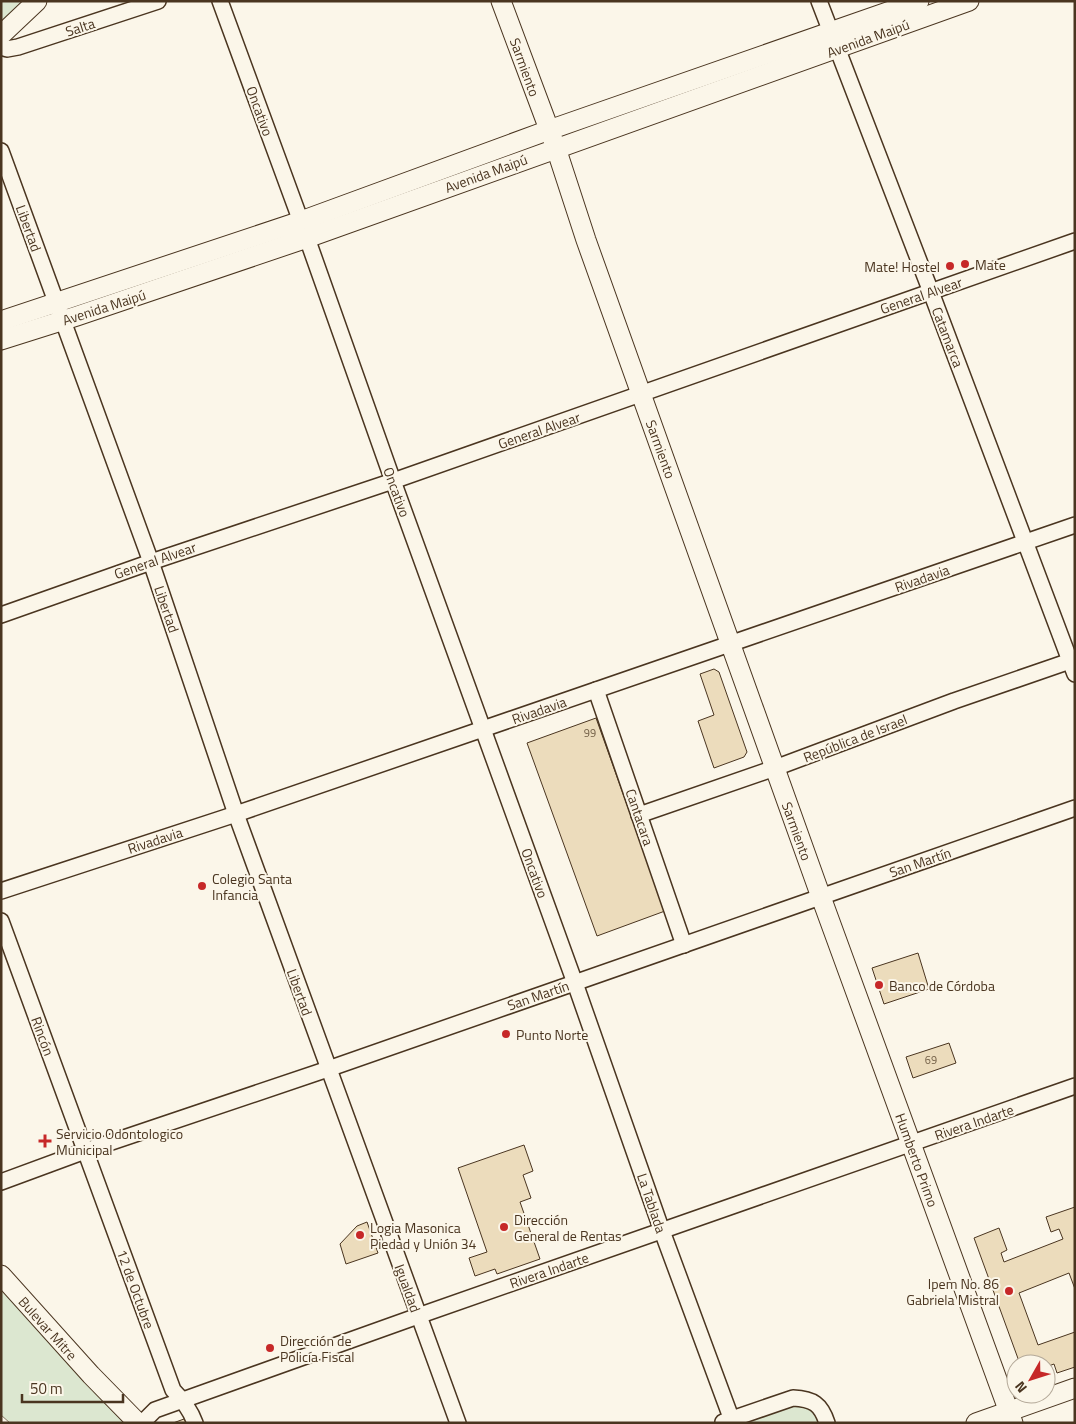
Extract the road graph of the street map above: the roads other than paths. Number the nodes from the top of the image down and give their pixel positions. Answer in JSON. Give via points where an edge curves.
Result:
{"nodes":[{"id":1,"x":37,"y":1,"type":"edge"},
{"id":2,"x":158,"y":1,"type":"edge"},
{"id":3,"x":220,"y":1,"type":"edge"},
{"id":4,"x":501,"y":1,"type":"edge"},
{"id":5,"x":819,"y":1,"type":"edge"},
{"id":6,"x":919,"y":1,"type":"edge"},
{"id":7,"x":970,"y":1,"type":"edge"},
{"id":8,"x":1,"y":34,"type":"edge"},
{"id":9,"x":834,"y":41,"type":"junction"},
{"id":10,"x":1,"y":47,"type":"edge"},
{"id":11,"x":549,"y":130,"type":"junction"},
{"id":12,"x":556,"y":148,"type":"junction"},
{"id":13,"x":1,"y":151,"type":"edge"},
{"id":14,"x":304,"y":229,"type":"junction"},
{"id":15,"x":1075,"y":241,"type":"edge"},
{"id":16,"x":931,"y":292,"type":"junction"},
{"id":17,"x":60,"y":312,"type":"junction"},
{"id":18,"x":1,"y":321,"type":"edge"},
{"id":19,"x":1,"y":340,"type":"edge"},
{"id":20,"x":641,"y":394,"type":"junction"},
{"id":21,"x":393,"y":481,"type":"junction"},
{"id":22,"x":1075,"y":525,"type":"edge"},
{"id":23,"x":1025,"y":542,"type":"junction"},
{"id":24,"x":151,"y":562,"type":"junction"},
{"id":25,"x":1,"y":614,"type":"edge"},
{"id":26,"x":730,"y":644,"type":"junction"},
{"id":27,"x":1072,"y":667,"type":"edge"},
{"id":28,"x":596,"y":690,"type":"junction"},
{"id":29,"x":483,"y":729,"type":"junction"},
{"id":30,"x":775,"y":768,"type":"junction"},
{"id":31,"x":1075,"y":808,"type":"edge"},
{"id":32,"x":236,"y":814,"type":"junction"},
{"id":33,"x":639,"y":815,"type":"junction"},
{"id":34,"x":1,"y":891,"type":"edge"},
{"id":35,"x":821,"y":897,"type":"junction"},
{"id":36,"x":1,"y":921,"type":"edge"},
{"id":37,"x":684,"y":944,"type":"junction"},
{"id":38,"x":575,"y":983,"type":"junction"},
{"id":39,"x":328,"y":1069,"type":"junction"},
{"id":40,"x":1075,"y":1086,"type":"edge"},
{"id":41,"x":911,"y":1144,"type":"junction"},
{"id":42,"x":85,"y":1151,"type":"junction"},
{"id":43,"x":1,"y":1182,"type":"edge"},
{"id":44,"x":662,"y":1231,"type":"junction"},
{"id":45,"x":1,"y":1275,"type":"edge"},
{"id":46,"x":418,"y":1316,"type":"junction"},
{"id":47,"x":1075,"y":1388,"type":"edge"},
{"id":48,"x":183,"y":1400,"type":"junction"},
{"id":49,"x":1011,"y":1417,"type":"edge"},
{"id":50,"x":728,"y":1422,"type":"edge"},
{"id":51,"x":138,"y":1423,"type":"edge"},
{"id":52,"x":142,"y":1423,"type":"edge"},
{"id":53,"x":195,"y":1423,"type":"edge"},
{"id":54,"x":458,"y":1423,"type":"edge"},
{"id":55,"x":827,"y":1423,"type":"edge"},
{"id":56,"x":976,"y":1423,"type":"edge"}],
"edges":[{"from":1,"to":8,"type":"main road"},
{"from":2,"to":10,"type":"street","name":"Salta","via":[[18,48],[6,50]]},
{"from":3,"to":14,"type":"street","name":"Oncativo"},
{"from":4,"to":11,"type":"main road","name":"Sarmiento"},
{"from":5,"to":9,"type":"street","name":"Catamarca"},
{"from":6,"to":9,"type":"main road","name":"Avenida Maipú"},
{"from":7,"to":9,"type":"main road","name":"Avenida Maipú"},
{"from":9,"to":11,"type":"main road","name":"Avenida Maipú"},
{"from":9,"to":12,"type":"main road","name":"Avenida Maipú"},
{"from":9,"to":16,"type":"street","name":"Catamarca"},
{"from":11,"to":12,"type":"main road","name":"Sarmiento"},
{"from":11,"to":14,"type":"main road","name":"Avenida Maipú"},
{"from":12,"to":14,"type":"main road","name":"Avenida Maipú"},
{"from":12,"to":20,"type":"main road","name":"Sarmiento"},
{"from":13,"to":17,"type":"street","name":"Libertad"},
{"from":14,"to":17,"type":"main road","name":"Avenida Maipú"},
{"from":14,"to":21,"type":"street","name":"Oncativo"},
{"from":15,"to":16,"type":"street","name":"General Alvear"},
{"from":16,"to":20,"type":"street","name":"General Alvear"},
{"from":16,"to":23,"type":"street","name":"Catamarca"},
{"from":17,"to":18,"type":"main road","name":"Avenida Maipú"},
{"from":17,"to":19,"type":"main road","name":"Avenida Maipú"},
{"from":17,"to":24,"type":"street","name":"Libertad"},
{"from":20,"to":21,"type":"street","name":"General Alvear"},
{"from":20,"to":26,"type":"main road","name":"Sarmiento"},
{"from":21,"to":24,"type":"street","name":"General Alvear"},
{"from":21,"to":29,"type":"street","name":"Oncativo"},
{"from":22,"to":23,"type":"street","name":"Rivadavia"},
{"from":23,"to":26,"type":"street","name":"Rivadavia"},
{"from":23,"to":27,"type":"street","name":"Catamarca"},
{"from":24,"to":25,"type":"street","name":"General Alvear"},
{"from":24,"to":32,"type":"street","name":"Libertad"},
{"from":26,"to":28,"type":"street","name":"Rivadavia"},
{"from":26,"to":30,"type":"main road","name":"Sarmiento"},
{"from":27,"to":30,"type":"street","name":"República de Israel","via":[[954,701]]},
{"from":28,"to":29,"type":"street","name":"Rivadavia"},
{"from":28,"to":33,"type":"street","name":"Cantacara"},
{"from":29,"to":32,"type":"street","name":"Rivadavia"},
{"from":29,"to":38,"type":"street","name":"Oncativo"},
{"from":30,"to":33,"type":"street","name":"República de Israel"},
{"from":30,"to":35,"type":"main road","name":"Sarmiento"},
{"from":31,"to":35,"type":"street","name":"San Martín"},
{"from":32,"to":34,"type":"street","name":"Rivadavia"},
{"from":32,"to":39,"type":"street","name":"Libertad"},
{"from":33,"to":37,"type":"street","name":"Cantacara"},
{"from":35,"to":37,"type":"street","name":"San Martín"},
{"from":35,"to":41,"type":"main road","name":"Humberto Primo"},
{"from":36,"to":42,"type":"street","name":"Rincón"},
{"from":37,"to":38,"type":"street","name":"San Martín"},
{"from":38,"to":39,"type":"street","name":"San Martín"},
{"from":38,"to":44,"type":"street","name":"La Tablada"},
{"from":39,"to":42,"type":"street","name":"San Martín"},
{"from":39,"to":46,"type":"street","name":"Igualdad"},
{"from":40,"to":41,"type":"street","name":"Rivera Indarte"},
{"from":41,"to":44,"type":"street","name":"Rivera Indarte"},
{"from":41,"to":49,"type":"main road","name":"Humberto Primo"},
{"from":42,"to":43,"type":"street","name":"San Martín"},
{"from":42,"to":48,"type":"street","name":"12 de Octubre","via":[[173,1390]]},
{"from":44,"to":46,"type":"street","name":"Rivera Indarte"},
{"from":44,"to":50,"type":"street","name":"La Tablada"},
{"from":45,"to":51,"type":"main road","name":"Bulevar Mitre"},
{"from":46,"to":48,"type":"street","name":"Rivera Indarte"},
{"from":46,"to":54,"type":"street","name":"Igualdad"},
{"from":47,"to":49,"type":"main road"},
{"from":48,"to":52,"type":"street","name":"Rivera Indarte","via":[[155,1410]]},
{"from":48,"to":53,"type":"street","name":"12 de Octubre"},
{"from":49,"to":56,"type":"main road"},
{"from":50,"to":55,"type":"street","via":[[793,1398],[802,1398],[817,1405]]}]}
